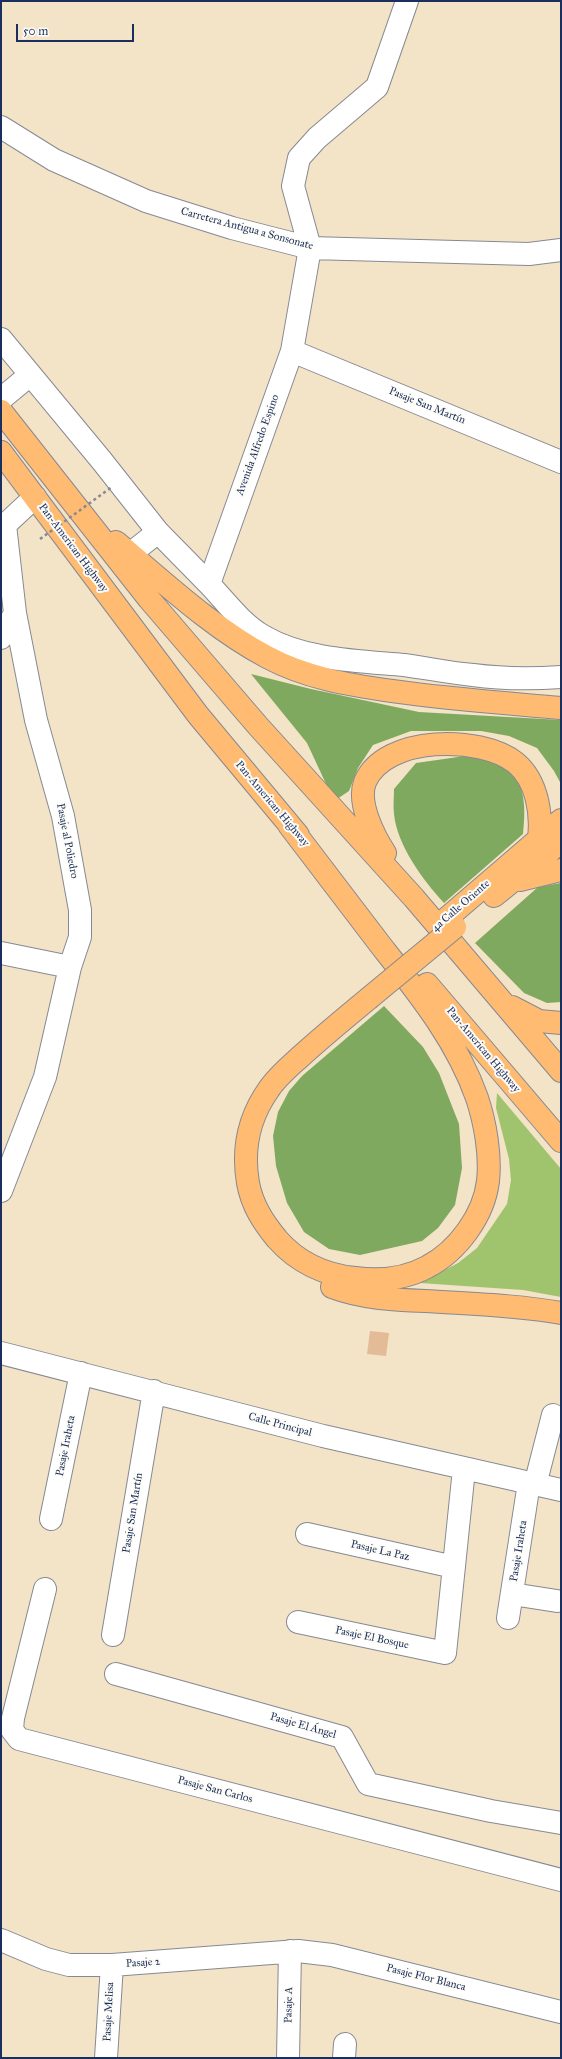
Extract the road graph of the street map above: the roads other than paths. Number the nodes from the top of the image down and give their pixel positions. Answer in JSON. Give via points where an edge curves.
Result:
{"nodes":[{"id":1,"x":407,"y":1,"type":"edge"},
{"id":2,"x":1,"y":127,"type":"edge"},
{"id":3,"x":310,"y":248,"type":"junction"},
{"id":4,"x":561,"y":250,"type":"edge"},
{"id":5,"x":1,"y":339,"type":"edge"},
{"id":6,"x":292,"y":351,"type":"junction"},
{"id":7,"x":30,"y":375,"type":"junction"},
{"id":8,"x":1,"y":399,"type":"edge"},
{"id":9,"x":1,"y":411,"type":"edge"},
{"id":10,"x":1,"y":452,"type":"edge"},
{"id":11,"x":561,"y":462,"type":"edge"},
{"id":12,"x":35,"y":496,"type":"junction"},
{"id":13,"x":81,"y":514,"type":"junction"},
{"id":14,"x":3,"y":523,"type":"edge"},
{"id":15,"x":158,"y":532,"type":"junction"},
{"id":16,"x":130,"y":554,"type":"junction"},
{"id":17,"x":209,"y":584,"type":"junction"},
{"id":18,"x":15,"y":613,"type":"junction"},
{"id":19,"x":1,"y":638,"type":"edge"},
{"id":20,"x":561,"y":676,"type":"edge"},
{"id":21,"x":561,"y":708,"type":"edge"},
{"id":22,"x":561,"y":820,"type":"edge"},
{"id":23,"x":289,"y":825,"type":"junction"},
{"id":24,"x":539,"y":838,"type":"junction"},
{"id":25,"x":561,"y":842,"type":"edge"},
{"id":26,"x":561,"y":870,"type":"edge"},
{"id":27,"x":510,"y":884,"type":"junction"},
{"id":28,"x":414,"y":898,"type":"junction"},
{"id":29,"x":451,"y":922,"type":"junction"},
{"id":30,"x":1,"y":953,"type":"edge"},
{"id":31,"x":461,"y":953,"type":"junction"},
{"id":32,"x":70,"y":967,"type":"junction"},
{"id":33,"x":364,"y":995,"type":"junction"},
{"id":34,"x":561,"y":1023,"type":"edge"},
{"id":35,"x":561,"y":1071,"type":"edge"},
{"id":36,"x":561,"y":1141,"type":"edge"},
{"id":37,"x":1,"y":1191,"type":"edge"},
{"id":38,"x":561,"y":1313,"type":"edge"},
{"id":39,"x":1,"y":1353,"type":"edge"},
{"id":40,"x":81,"y":1373,"type":"junction"},
{"id":41,"x":154,"y":1391,"type":"junction"},
{"id":42,"x":553,"y":1415,"type":"dead end"},
{"id":43,"x":464,"y":1469,"type":"junction"},
{"id":44,"x":532,"y":1484,"type":"junction"},
{"id":45,"x":561,"y":1490,"type":"edge"},
{"id":46,"x":51,"y":1520,"type":"dead end"},
{"id":47,"x":307,"y":1534,"type":"dead end"},
{"id":48,"x":454,"y":1567,"type":"junction"},
{"id":49,"x":45,"y":1589,"type":"dead end"},
{"id":50,"x":512,"y":1594,"type":"junction"},
{"id":51,"x":557,"y":1601,"type":"dead end"},
{"id":52,"x":508,"y":1618,"type":"dead end"},
{"id":53,"x":298,"y":1622,"type":"dead end"},
{"id":54,"x":113,"y":1635,"type":"dead end"},
{"id":55,"x":116,"y":1674,"type":"dead end"},
{"id":56,"x":561,"y":1823,"type":"edge"},
{"id":57,"x":561,"y":1880,"type":"edge"},
{"id":58,"x":1,"y":1940,"type":"edge"},
{"id":59,"x":290,"y":1951,"type":"junction"},
{"id":60,"x":112,"y":1965,"type":"junction"},
{"id":61,"x":561,"y":2012,"type":"edge"},
{"id":62,"x":106,"y":2058,"type":"edge"},
{"id":63,"x":288,"y":2058,"type":"edge"}],
"edges":[{"from":1,"to":3,"type":"street","via":[[377,87],[317,138],[299,158],[293,186]]},
{"from":2,"to":3,"type":"street","name":"Carretera Antigua a Sonsonate","via":[[54,160],[146,201],[232,228]]},
{"from":3,"to":4,"type":"street","name":"Carretera Antigua a Sonsonate","via":[[529,254]]},
{"from":3,"to":6,"type":"street","name":"Avenida Alfredo Espino"},
{"from":5,"to":7,"type":"street"},
{"from":6,"to":11,"type":"street","name":"Pasaje San Martín"},
{"from":6,"to":17,"type":"street","name":"Avenida Alfredo Espino"},
{"from":7,"to":8,"type":"street"},
{"from":7,"to":15,"type":"street"},
{"from":9,"to":13,"type":"highway"},
{"from":10,"to":12,"type":"highway","name":"Pan-American Highway"},
{"from":12,"to":14,"type":"street","name":"Pasaje al Poliedro"},
{"from":12,"to":23,"type":"highway","name":"Pan-American Highway","via":[[198,714]]},
{"from":13,"to":16,"type":"highway"},
{"from":13,"to":28,"type":"highway","via":[[150,600],[258,726]]},
{"from":14,"to":18,"type":"street","name":"Pasaje al Poliedro"},
{"from":15,"to":16,"type":"street"},
{"from":15,"to":17,"type":"street"},
{"from":16,"to":21,"type":"highway","via":[[234,638],[291,668],[329,680],[367,687]]},
{"from":17,"to":20,"type":"street","via":[[248,626],[283,646],[340,659],[473,676],[526,679]]},
{"from":18,"to":19,"type":"street"},
{"from":18,"to":32,"type":"street","name":"Pasaje al Poliedro","via":[[36,720],[63,816],[80,910],[80,937]]},
{"from":22,"to":24,"type":"highway","name":"4a Calle Oriente"},
{"from":23,"to":33,"type":"highway","via":[[427,1005],[453,1045],[477,1099],[484,1128],[488,1181],[481,1207],[469,1229],[453,1248],[428,1267],[399,1277],[380,1280],[348,1278],[328,1273],[299,1259],[282,1244],[256,1209],[249,1187],[245,1155],[247,1137],[255,1111],[270,1086]]},
{"from":23,"to":36,"type":"highway","name":"Pan-American Highway"},
{"from":24,"to":28,"type":"highway","via":[[542,820],[539,804],[526,775],[516,763],[468,746],[432,745],[398,752],[372,771],[365,783],[364,797],[370,826]]},
{"from":24,"to":29,"type":"highway","name":"4a Calle Oriente"},
{"from":25,"to":27,"type":"highway","name":"4a Calle Oriente"},
{"from":26,"to":27,"type":"highway"},
{"from":27,"to":29,"type":"highway","name":"4a Calle Oriente"},
{"from":28,"to":31,"type":"highway"},
{"from":29,"to":33,"type":"highway","name":"4a Calle Oriente"},
{"from":30,"to":32,"type":"street"},
{"from":31,"to":34,"type":"highway","via":[[508,1005],[539,1021]]},
{"from":31,"to":35,"type":"highway"},
{"from":32,"to":37,"type":"street","name":"Pasaje al Poliedro","via":[[45,1077]]},
{"from":33,"to":38,"type":"highway","via":[[280,1058],[253,1089],[242,1110],[236,1133],[234,1160],[238,1193],[255,1232],[267,1247],[301,1273],[342,1291],[401,1300],[534,1308]]},
{"from":39,"to":40,"type":"street","name":"Calle Principal"},
{"from":40,"to":41,"type":"street","name":"Calle Principal"},
{"from":40,"to":46,"type":"street","name":"Pasaje Iraheta"},
{"from":41,"to":43,"type":"street","name":"Calle Principal","via":[[323,1436]]},
{"from":41,"to":54,"type":"street","name":"Pasaje San Martín"},
{"from":42,"to":44,"type":"street","name":"Pasaje Iraheta"},
{"from":43,"to":44,"type":"street","name":"Calle Principal"},
{"from":43,"to":48,"type":"street"},
{"from":44,"to":45,"type":"street","name":"Calle Principal"},
{"from":44,"to":50,"type":"street","name":"Pasaje Iraheta"},
{"from":47,"to":48,"type":"street","name":"Pasaje La Paz"},
{"from":48,"to":53,"type":"street","name":"Pasaje El Bosque","via":[[446,1653]]},
{"from":49,"to":57,"type":"street","name":"Pasaje San Carlos","via":[[13,1718],[12,1730],[19,1739]]},
{"from":50,"to":51,"type":"street"},
{"from":50,"to":52,"type":"street","name":"Pasaje Iraheta"},
{"from":55,"to":56,"type":"street","name":"Pasaje El Ángel","via":[[342,1737],[368,1784],[491,1811]]},
{"from":58,"to":60,"type":"street","name":"Pasaje 2","via":[[46,1959],[69,1964]]},
{"from":59,"to":60,"type":"street","name":"Pasaje 2"},
{"from":59,"to":61,"type":"street","name":"Pasaje Flor Blanca","via":[[332,1955]]},
{"from":59,"to":63,"type":"street","name":"Pasaje A"},
{"from":60,"to":62,"type":"street","name":"Pasaje Melisa"}]}
